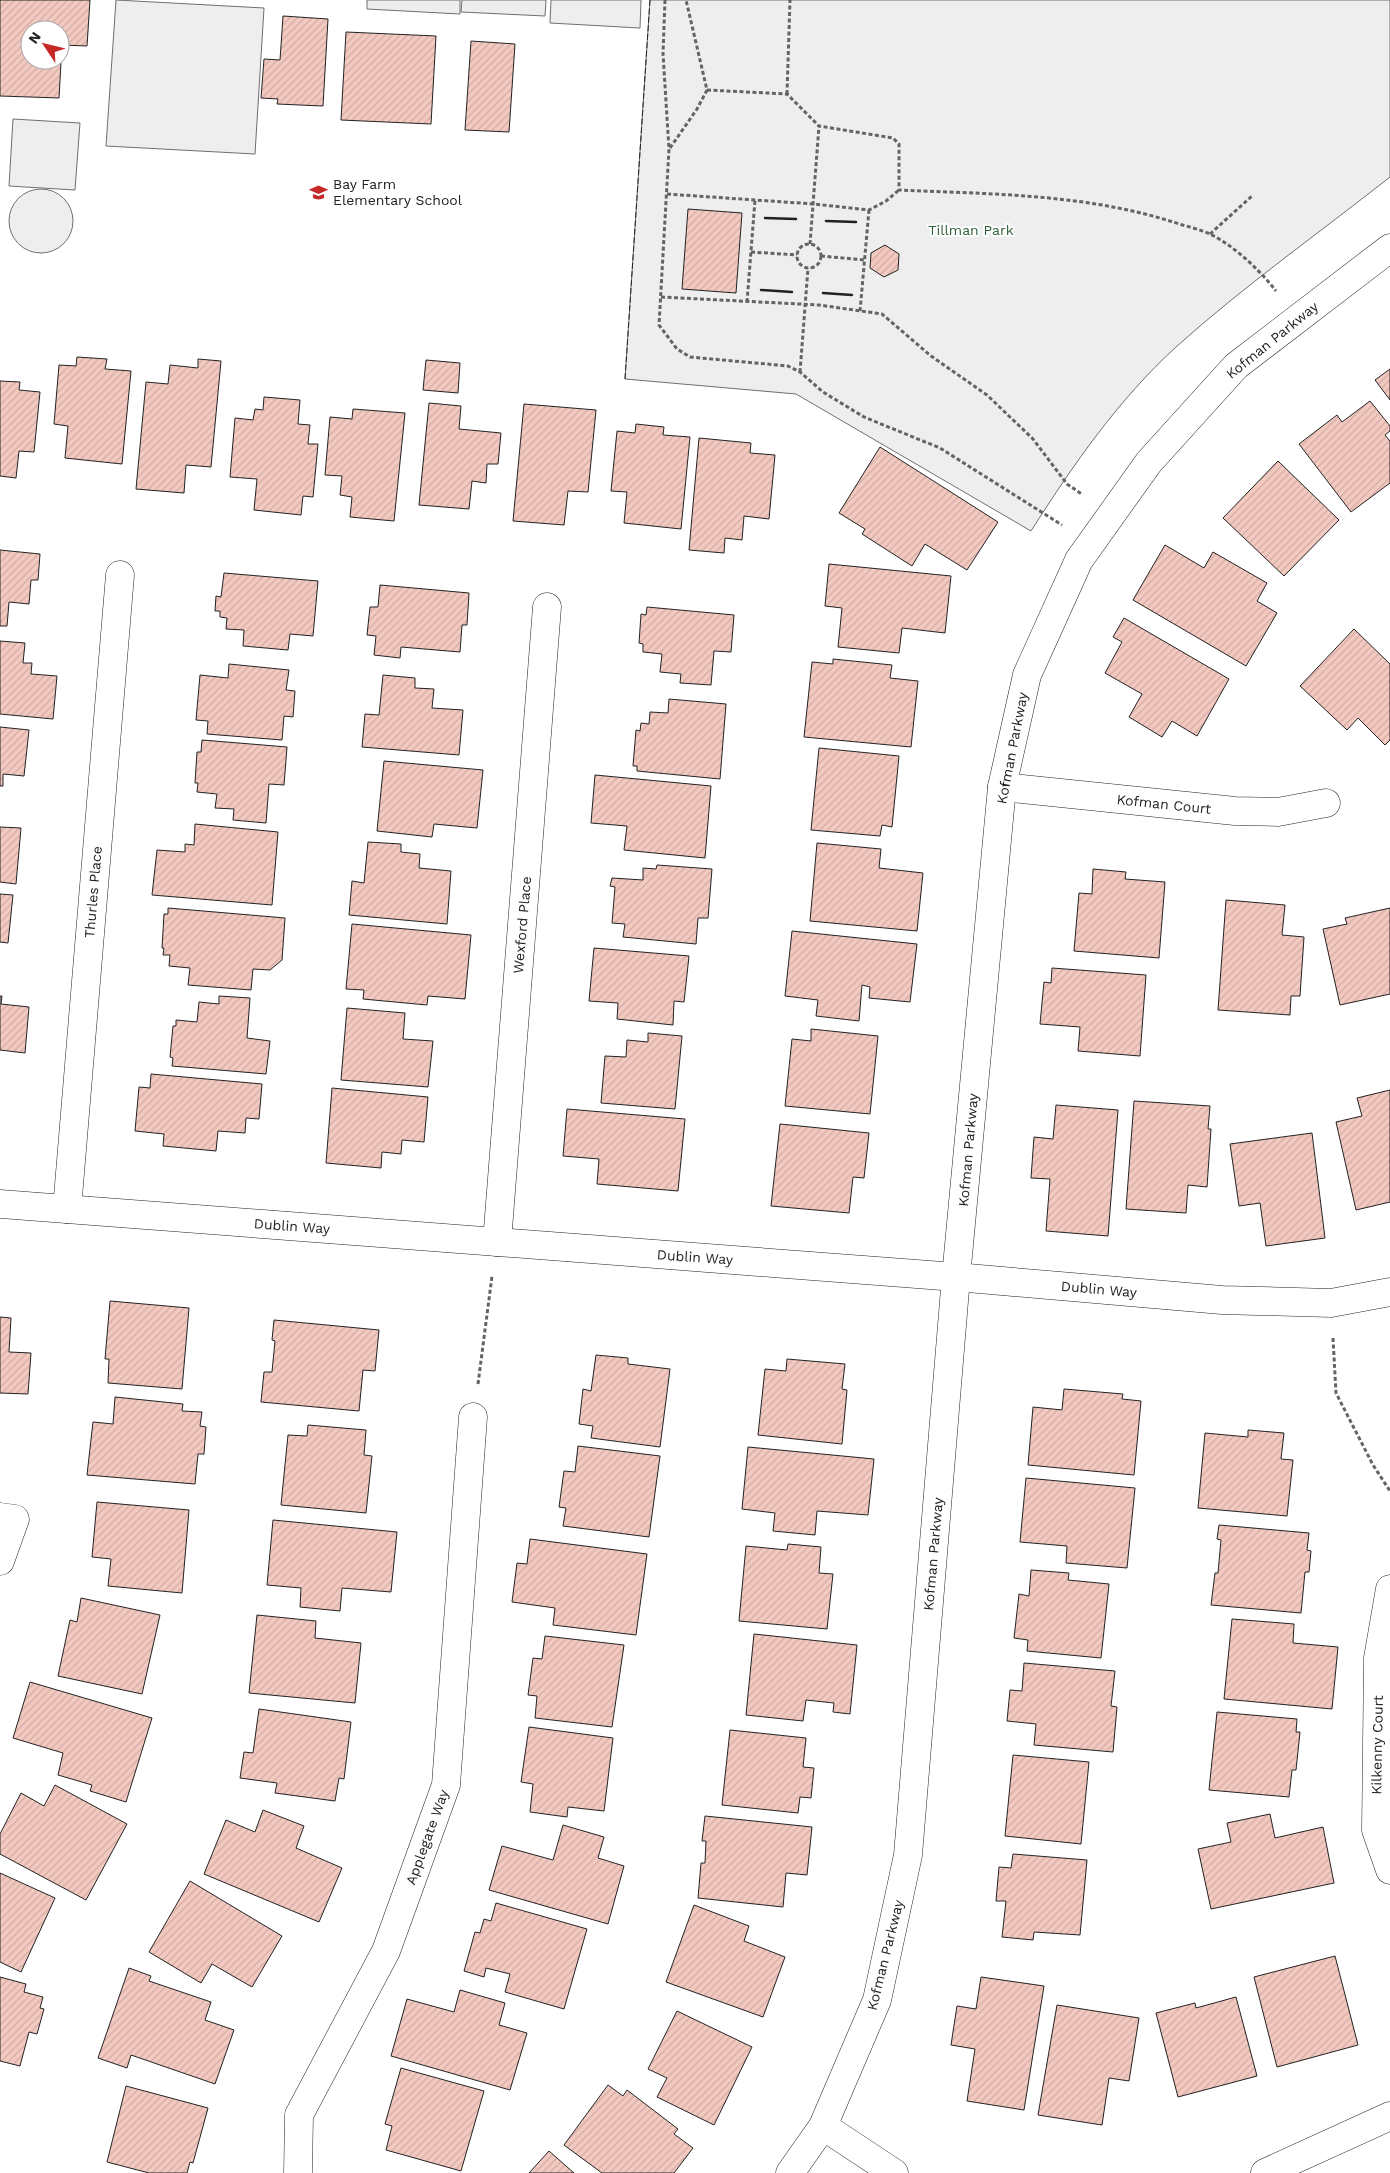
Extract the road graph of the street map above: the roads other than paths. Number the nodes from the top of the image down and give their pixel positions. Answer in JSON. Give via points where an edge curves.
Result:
{"nodes":[{"id":1,"x":1390,"y":248,"type":"edge"},
{"id":2,"x":120,"y":575,"type":"dead end"},
{"id":3,"x":547,"y":607,"type":"dead end"},
{"id":4,"x":1002,"y":787,"type":"junction"},
{"id":5,"x":1326,"y":803,"type":"dead end"},
{"id":6,"x":0,"y":1204,"type":"edge"},
{"id":7,"x":67,"y":1209,"type":"junction"},
{"id":8,"x":497,"y":1242,"type":"junction"},
{"id":9,"x":956,"y":1277,"type":"junction"},
{"id":10,"x":1390,"y":1292,"type":"edge"},
{"id":11,"x":473,"y":1417,"type":"road end"},
{"id":12,"x":0,"y":1517,"type":"edge"},
{"id":13,"x":0,"y":1561,"type":"edge"},
{"id":14,"x":1390,"y":1589,"type":"edge"},
{"id":15,"x":1390,"y":1870,"type":"edge"},
{"id":16,"x":1390,"y":2116,"type":"edge"},
{"id":17,"x":823,"y":2126,"type":"junction"},
{"id":18,"x":298,"y":2173,"type":"edge"},
{"id":19,"x":790,"y":2173,"type":"edge"},
{"id":20,"x":894,"y":2173,"type":"edge"},
{"id":21,"x":1265,"y":2173,"type":"edge"}],
"edges":[{"from":1,"to":4,"type":"street","name":"Kofman Parkway","via":[[1236,366],[1149,462],[1080,560],[1027,675]]},
{"from":2,"to":7,"type":"street","name":"Thurles Place"},
{"from":3,"to":8,"type":"street","name":"Wexford Place"},
{"from":4,"to":5,"type":"street","name":"Kofman Court","via":[[1235,811],[1278,812]]},
{"from":4,"to":9,"type":"street","name":"Kofman Parkway"},
{"from":6,"to":7,"type":"street","name":"Dublin Way"},
{"from":7,"to":8,"type":"street","name":"Dublin Way"},
{"from":8,"to":9,"type":"street","name":"Dublin Way"},
{"from":9,"to":10,"type":"street","name":"Dublin Way","via":[[1222,1300],[1331,1303]]},
{"from":9,"to":17,"type":"street","name":"Kofman Parkway","via":[[908,1855],[877,2000]]},
{"from":11,"to":18,"type":"street","name":"Applegate Way","via":[[446,1785],[386,1951],[299,2115]]},
{"from":12,"to":13,"type":"street","via":[[15,1519]]},
{"from":14,"to":15,"type":"street","name":"Kilkenny Court","via":[[1378,1658],[1376,1830]]},
{"from":16,"to":21,"type":"street"},
{"from":17,"to":19,"type":"street","name":"Kofman Parkway"},
{"from":17,"to":20,"type":"street"}]}
